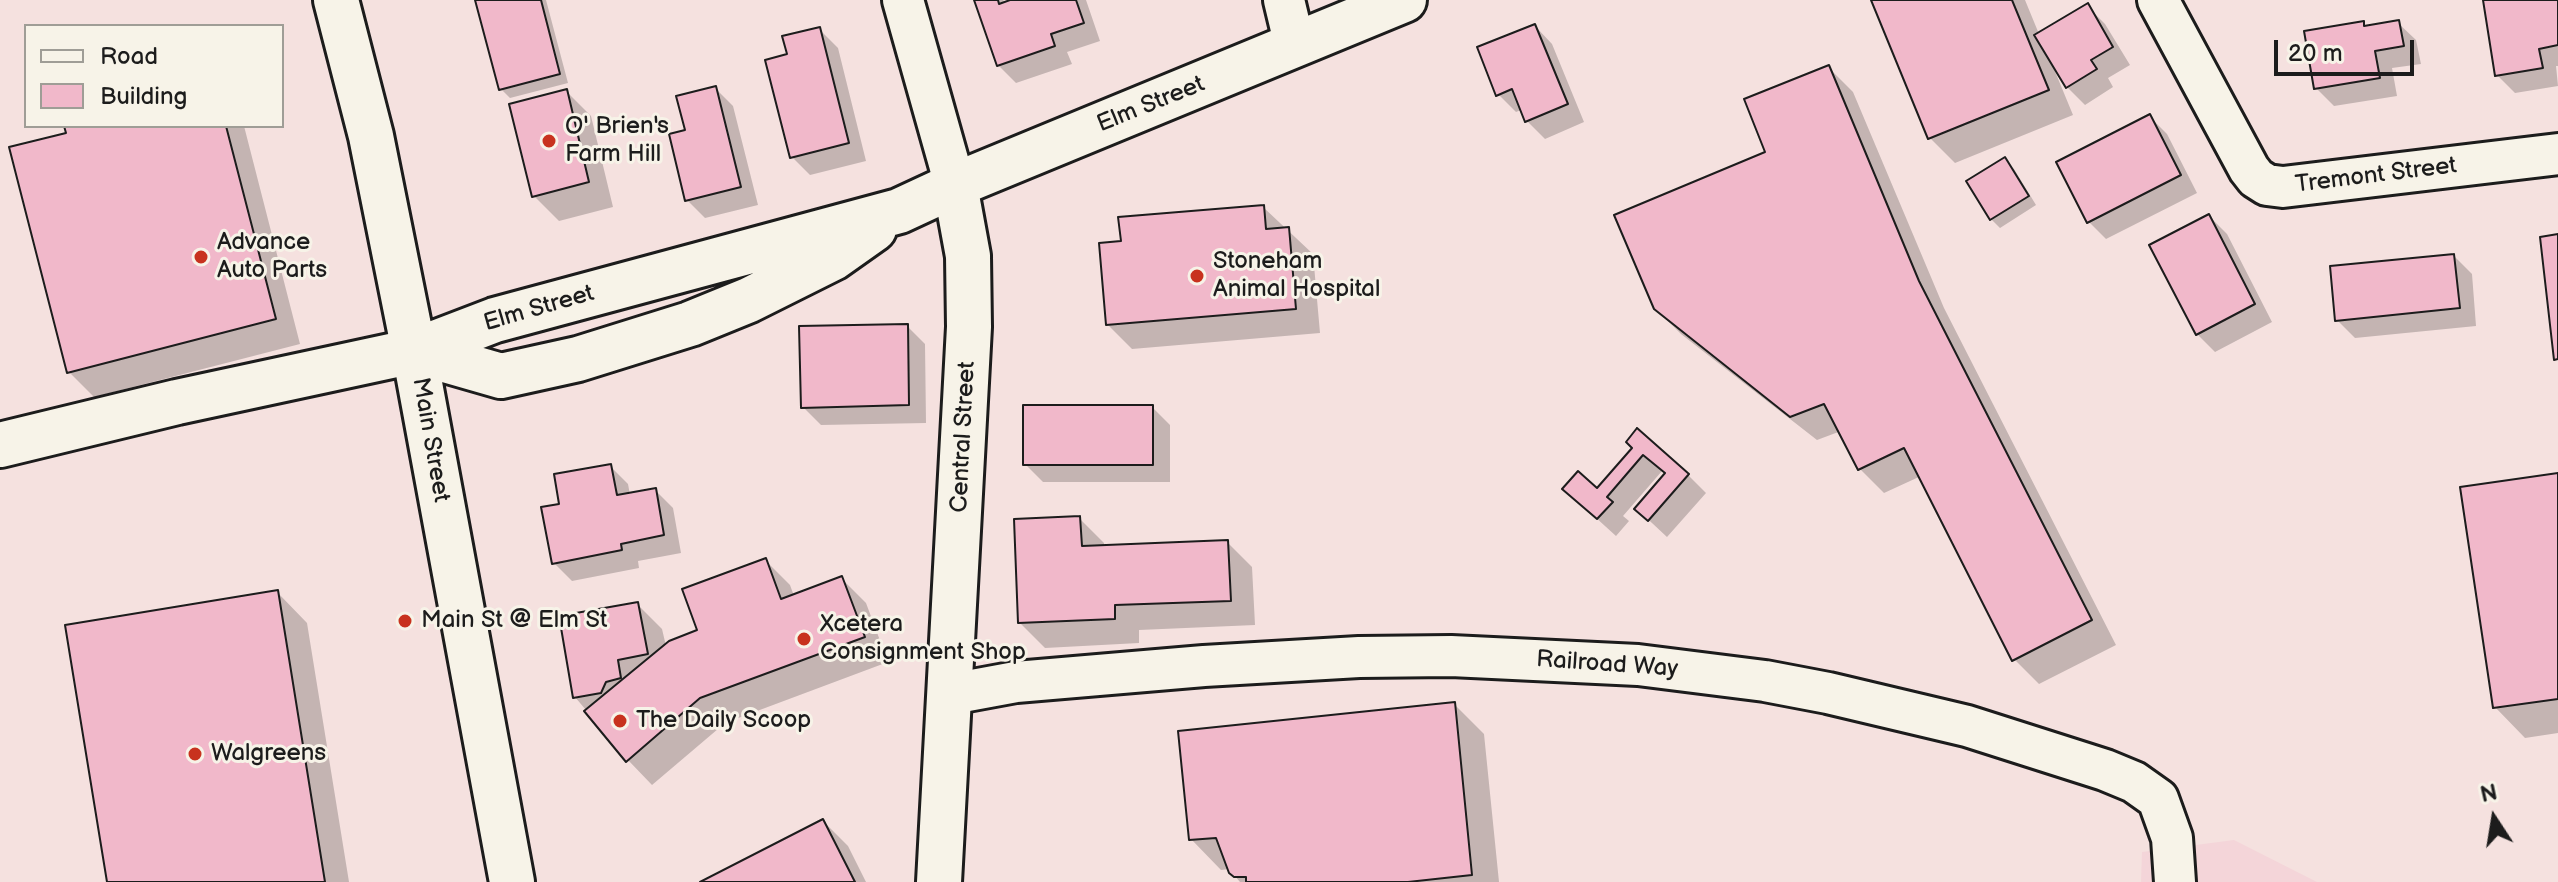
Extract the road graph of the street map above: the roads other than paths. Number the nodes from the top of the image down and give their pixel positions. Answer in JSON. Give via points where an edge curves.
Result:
{"nodes":[{"id":1,"x":336,"y":0,"type":"edge"},
{"id":2,"x":903,"y":0,"type":"edge"},
{"id":3,"x":1284,"y":0,"type":"edge"},
{"id":4,"x":1404,"y":0,"type":"edge"},
{"id":5,"x":2158,"y":0,"type":"edge"},
{"id":6,"x":1295,"y":46,"type":"junction"},
{"id":7,"x":2558,"y":154,"type":"edge"},
{"id":8,"x":955,"y":185,"type":"junction"},
{"id":9,"x":899,"y":211,"type":"junction"},
{"id":10,"x":414,"y":351,"type":"junction"},
{"id":11,"x":0,"y":445,"type":"edge"},
{"id":12,"x":951,"y":694,"type":"junction"},
{"id":13,"x":512,"y":882,"type":"edge"},
{"id":14,"x":939,"y":882,"type":"edge"},
{"id":15,"x":2175,"y":882,"type":"edge"}],
"edges":[{"from":1,"to":10,"type":"main road","name":"Main Street","via":[[371,136]]},
{"from":2,"to":8,"type":"street","name":"Central Street"},
{"from":3,"to":6,"type":"street"},
{"from":4,"to":6,"type":"main road","name":"Elm Street"},
{"from":5,"to":7,"type":"street","name":"Tremont Street","via":[[2249,169],[2267,185]]},
{"from":6,"to":8,"type":"main road","name":"Elm Street"},
{"from":8,"to":9,"type":"main road","name":"Elm Street"},
{"from":8,"to":12,"type":"main road","name":"Central Street","via":[[968,256],[969,327]]},
{"from":9,"to":10,"type":"main road","name":"Elm Street","via":[[495,320]]},
{"from":9,"to":10,"type":"main road","name":"Elm Street","via":[[833,258],[763,293],[690,324],[578,359],[501,376]]},
{"from":10,"to":11,"type":"main road","name":"Elm Street"},
{"from":10,"to":13,"type":"main road","name":"Main Street"},
{"from":12,"to":14,"type":"main road","name":"Central Street"},
{"from":12,"to":15,"type":"street","name":"Railroad Way","via":[[1016,682],[1204,666],[1420,656],[1638,665],[1765,681],[1967,726],[2134,782],[2158,799],[2172,838]]}]}
